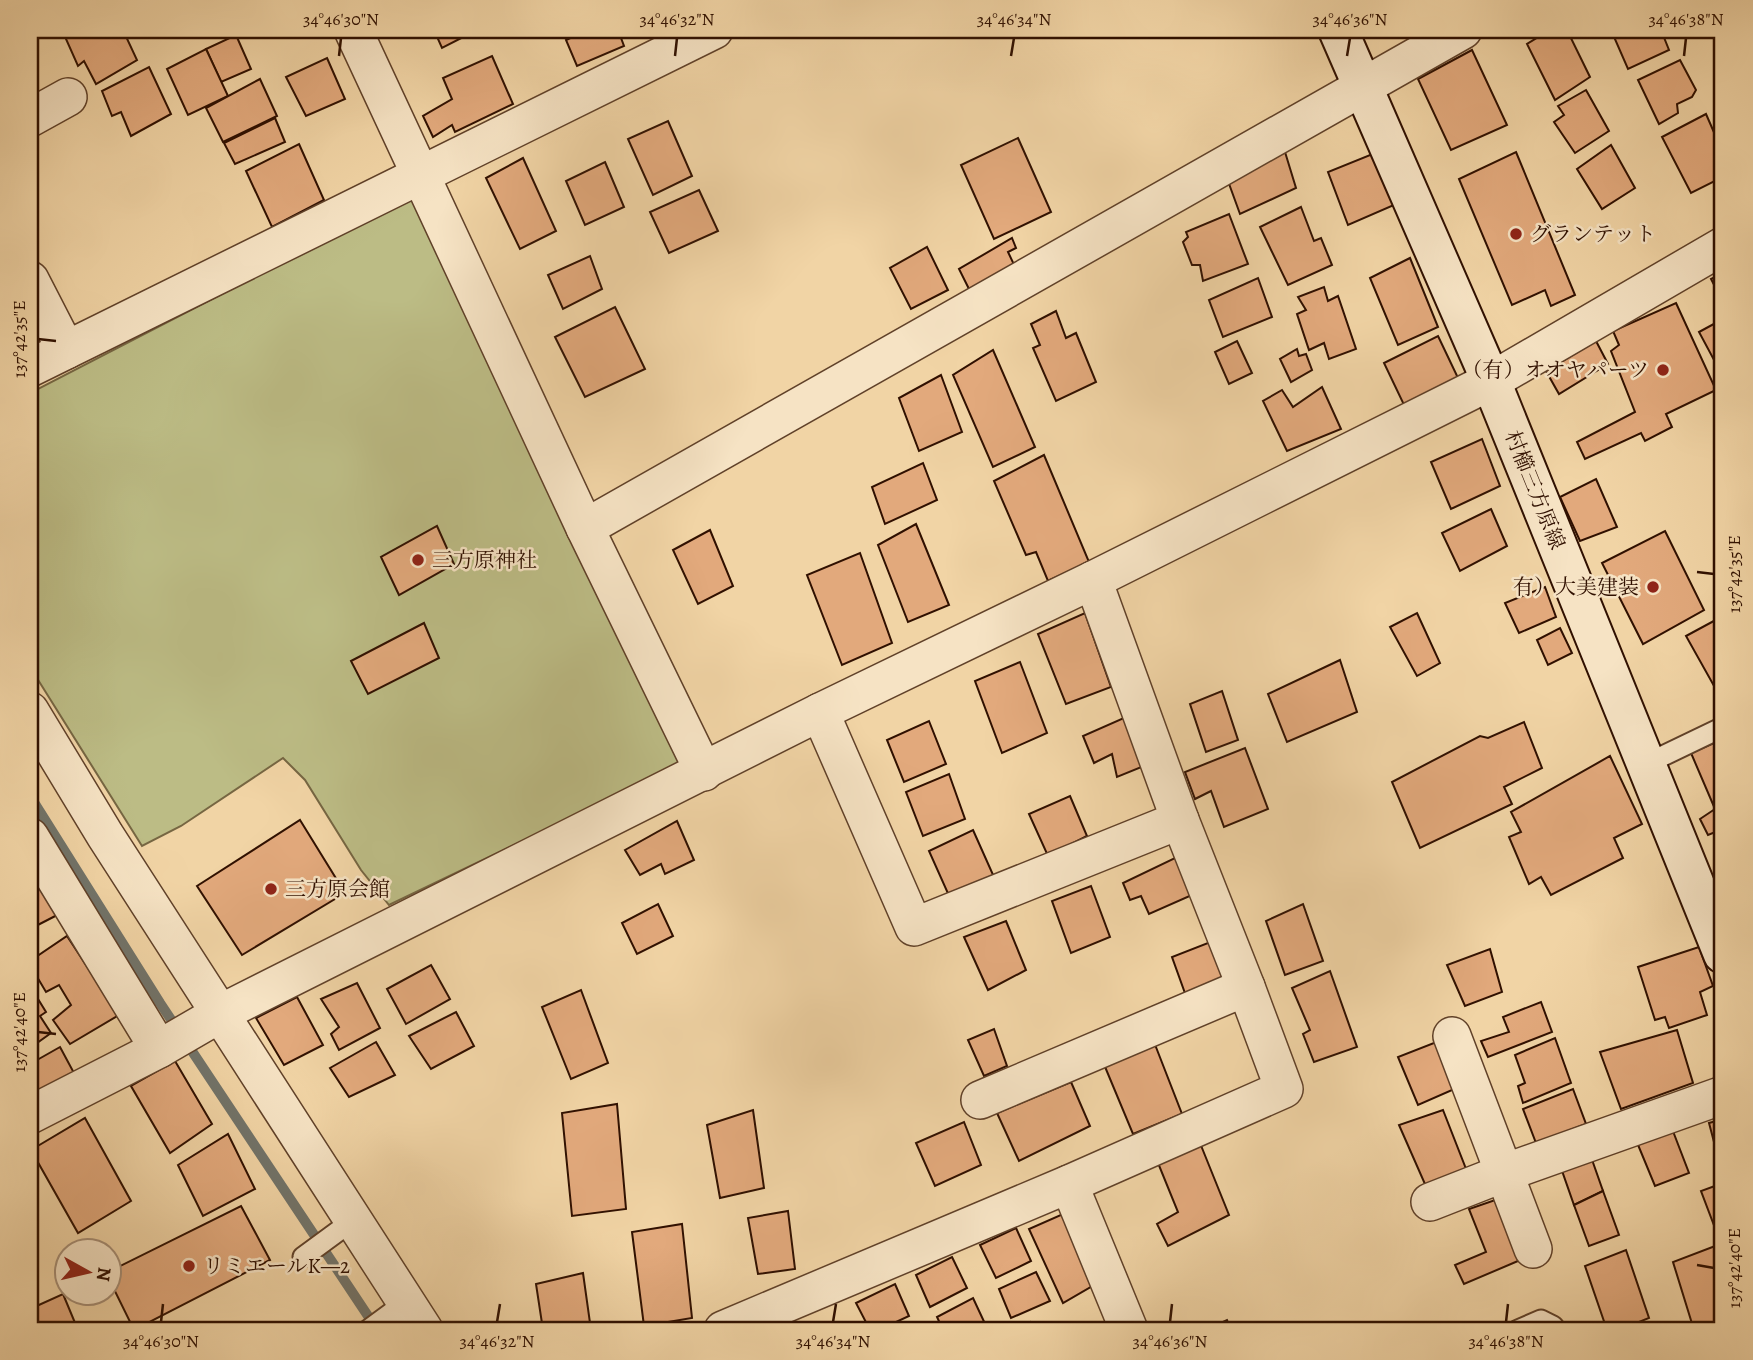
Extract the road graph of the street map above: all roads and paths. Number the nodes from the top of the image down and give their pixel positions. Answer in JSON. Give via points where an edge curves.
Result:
{"nodes":[{"id":1,"x":353,"y":30,"type":"edge"},
{"id":2,"x":715,"y":30,"type":"edge"},
{"id":3,"x":1338,"y":30,"type":"edge"},
{"id":4,"x":1463,"y":30,"type":"edge"},
{"id":5,"x":1362,"y":88,"type":"junction"},
{"id":6,"x":68,"y":97,"type":"dead end"},
{"id":7,"x":30,"y":118,"type":"edge"},
{"id":8,"x":421,"y":174,"type":"junction"},
{"id":9,"x":1723,"y":246,"type":"edge"},
{"id":10,"x":30,"y":280,"type":"edge"},
{"id":11,"x":66,"y":350,"type":"junction"},
{"id":12,"x":30,"y":368,"type":"edge"},
{"id":13,"x":1491,"y":381,"type":"junction"},
{"id":14,"x":585,"y":528,"type":"junction"},
{"id":15,"x":1093,"y":580,"type":"junction"},
{"id":16,"x":30,"y":711,"type":"edge"},
{"id":17,"x":820,"y":712,"type":"junction"},
{"id":18,"x":1723,"y":727,"type":"edge"},
{"id":19,"x":1646,"y":764,"type":"junction"},
{"id":20,"x":704,"y":772,"type":"junction"},
{"id":21,"x":1180,"y":820,"type":"junction"},
{"id":22,"x":30,"y":837,"type":"edge"},
{"id":23,"x":1723,"y":954,"type":"edge"},
{"id":24,"x":1246,"y":987,"type":"junction"},
{"id":25,"x":221,"y":1013,"type":"junction"},
{"id":26,"x":1452,"y":1036,"type":"dead end"},
{"id":27,"x":159,"y":1049,"type":"junction"},
{"id":28,"x":1723,"y":1095,"type":"edge"},
{"id":29,"x":980,"y":1100,"type":"dead end"},
{"id":30,"x":30,"y":1115,"type":"edge"},
{"id":31,"x":1504,"y":1172,"type":"junction"},
{"id":32,"x":1069,"y":1184,"type":"junction"},
{"id":33,"x":1430,"y":1202,"type":"dead end"},
{"id":34,"x":352,"y":1221,"type":"junction"},
{"id":35,"x":1533,"y":1249,"type":"dead end"},
{"id":36,"x":303,"y":1257,"type":"dead end"},
{"id":37,"x":415,"y":1316,"type":"edge"},
{"id":38,"x":368,"y":1330,"type":"edge"},
{"id":39,"x":723,"y":1330,"type":"edge"},
{"id":40,"x":1129,"y":1330,"type":"edge"},
{"id":41,"x":1518,"y":1330,"type":"edge"},
{"id":42,"x":1556,"y":1330,"type":"edge"}],
"edges":[{"from":1,"to":8,"type":"street"},
{"from":2,"to":8,"type":"street"},
{"from":3,"to":5,"type":"main road","name":"村櫛三方原線"},
{"from":4,"to":5,"type":"street"},
{"from":5,"to":13,"type":"main road","name":"村櫛三方原線"},
{"from":5,"to":14,"type":"street"},
{"from":6,"to":7,"type":"street"},
{"from":8,"to":11,"type":"street"},
{"from":8,"to":14,"type":"street"},
{"from":9,"to":13,"type":"street"},
{"from":10,"to":11,"type":"street"},
{"from":11,"to":12,"type":"street"},
{"from":13,"to":15,"type":"street"},
{"from":13,"to":19,"type":"main road","name":"村櫛三方原線"},
{"from":14,"to":20,"type":"street"},
{"from":15,"to":17,"type":"street"},
{"from":15,"to":21,"type":"street"},
{"from":16,"to":25,"type":"street"},
{"from":17,"to":20,"type":"street"},
{"from":17,"to":21,"type":"street","via":[[914,927]]},
{"from":18,"to":19,"type":"lane"},
{"from":19,"to":23,"type":"main road","name":"村櫛三方原線"},
{"from":20,"to":25,"type":"street"},
{"from":21,"to":24,"type":"street"},
{"from":22,"to":27,"type":"street"},
{"from":24,"to":29,"type":"street"},
{"from":24,"to":32,"type":"street","via":[[1284,1089]]},
{"from":25,"to":27,"type":"street"},
{"from":25,"to":34,"type":"street"},
{"from":26,"to":31,"type":"street"},
{"from":27,"to":30,"type":"street"},
{"from":28,"to":31,"type":"street"},
{"from":31,"to":33,"type":"street"},
{"from":31,"to":35,"type":"street"},
{"from":32,"to":39,"type":"street"},
{"from":32,"to":40,"type":"street"},
{"from":34,"to":36,"type":"lane"},
{"from":34,"to":37,"type":"street"},
{"from":37,"to":38,"type":"lane"},
{"from":41,"to":42,"type":"lane","via":[[1542,1320]]}]}
